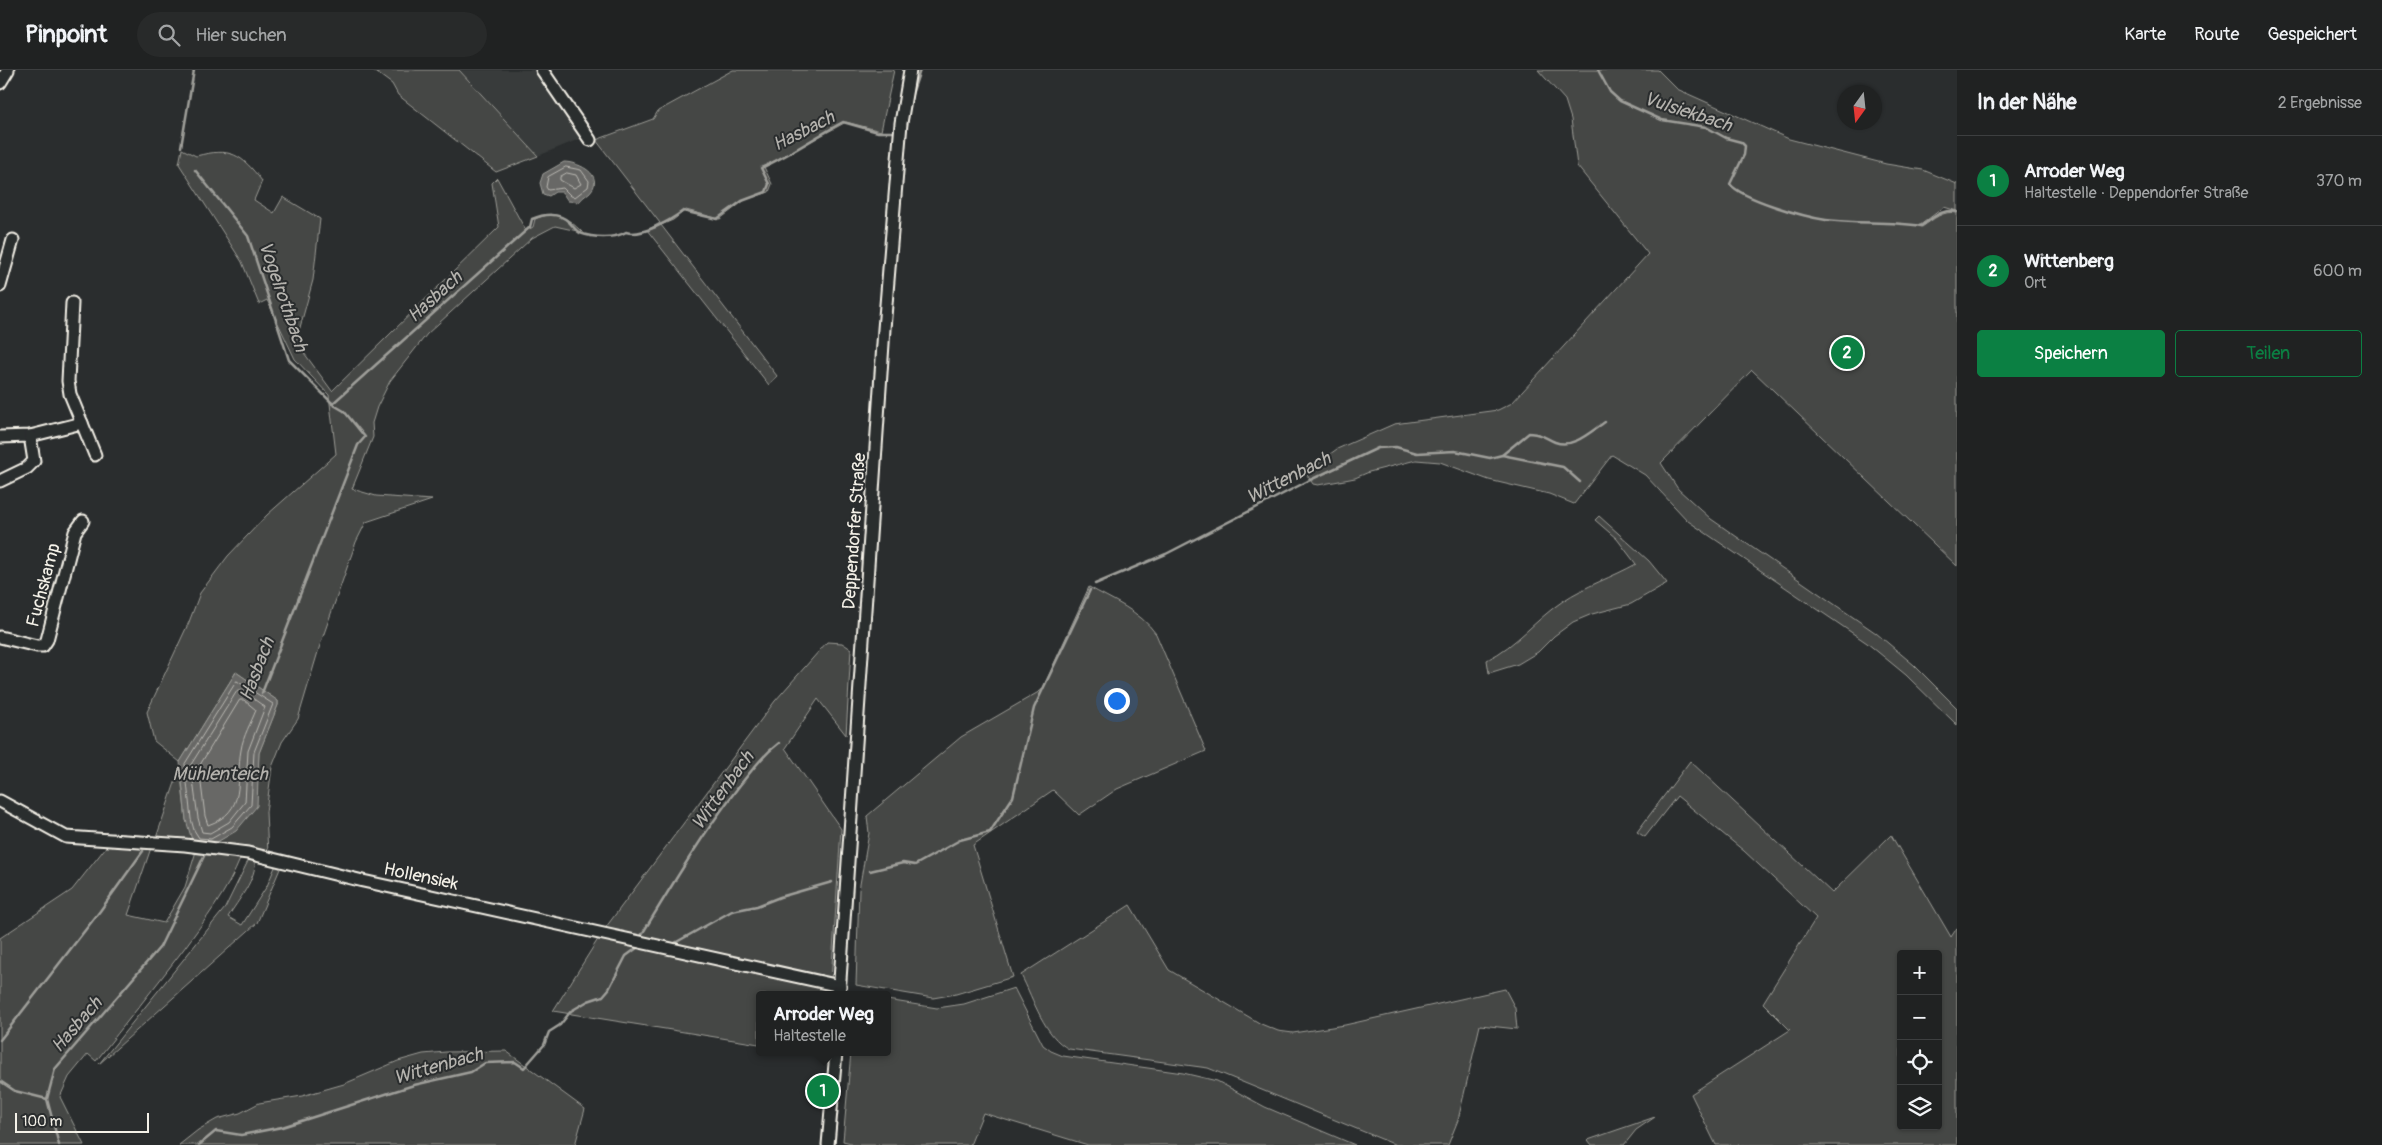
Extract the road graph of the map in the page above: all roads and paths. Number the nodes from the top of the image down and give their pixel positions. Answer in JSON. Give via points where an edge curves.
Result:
{"nodes":[{"id":1,"x":8,"y":70,"type":"edge"},
{"id":2,"x":542,"y":70,"type":"edge"},
{"id":3,"x":910,"y":70,"type":"edge"},
{"id":4,"x":0,"y":83,"type":"edge"},
{"id":5,"x":590,"y":140,"type":"dead end"},
{"id":6,"x":13,"y":240,"type":"dead end"},
{"id":7,"x":0,"y":286,"type":"edge"},
{"id":8,"x":72,"y":303,"type":"dead end"},
{"id":9,"x":82,"y":423,"type":"junction"},
{"id":10,"x":30,"y":436,"type":"junction"},
{"id":11,"x":0,"y":437,"type":"edge"},
{"id":12,"x":95,"y":455,"type":"dead end"},
{"id":13,"x":0,"y":481,"type":"edge"},
{"id":14,"x":83,"y":521,"type":"dead end"},
{"id":15,"x":0,"y":637,"type":"edge"},
{"id":16,"x":0,"y":801,"type":"edge"},
{"id":17,"x":840,"y":990,"type":"edge"},
{"id":18,"x":836,"y":1056,"type":"edge"},
{"id":19,"x":828,"y":1145,"type":"edge"}],
"edges":[{"from":1,"to":4,"type":"street"},
{"from":2,"to":5,"type":"street"},
{"from":3,"to":17,"type":"street","name":"Deppendorfer Straße","via":[[901,123],[884,329]]},
{"from":6,"to":7,"type":"street"},
{"from":8,"to":9,"type":"street","via":[[68,381]]},
{"from":9,"to":10,"type":"street"},
{"from":9,"to":12,"type":"street"},
{"from":10,"to":11,"type":"street"},
{"from":10,"to":13,"type":"street","via":[[34,461]]},
{"from":14,"to":15,"type":"street","name":"Fuchskamp","via":[[75,532],[43,646]]},
{"from":16,"to":17,"type":"street","name":"Hollensiek","via":[[66,837],[248,853]]},
{"from":18,"to":19,"type":"street"}]}
